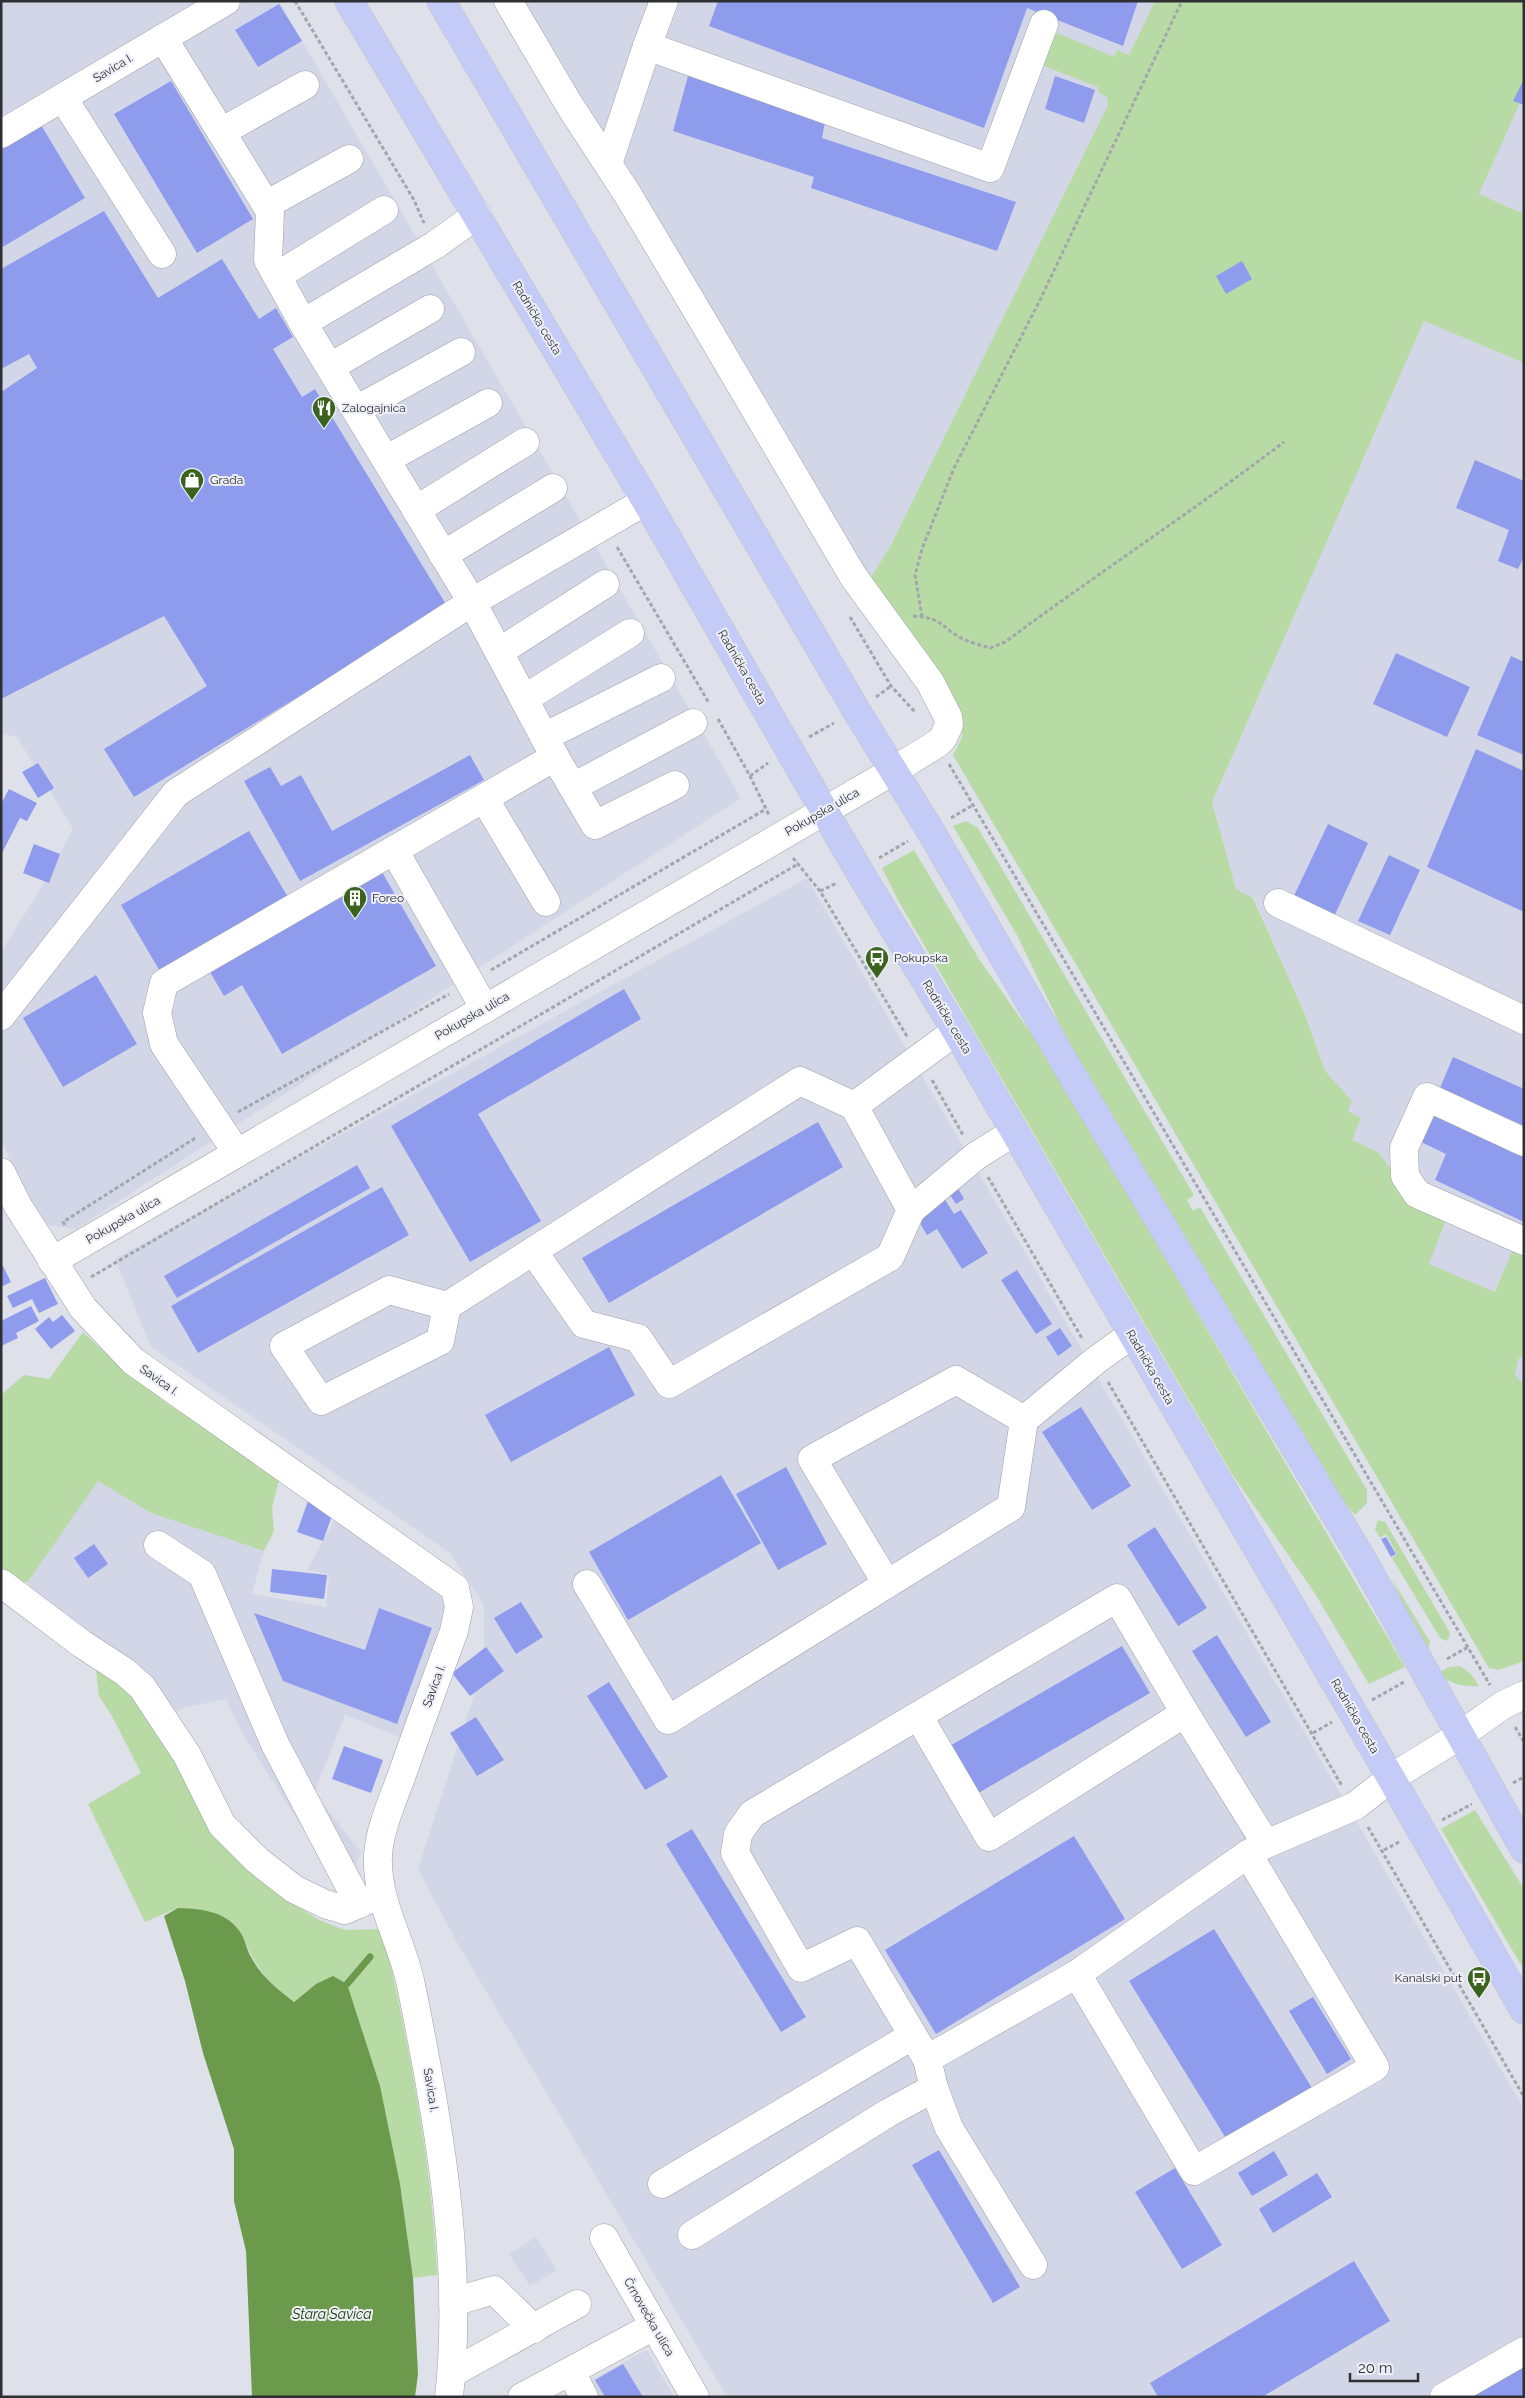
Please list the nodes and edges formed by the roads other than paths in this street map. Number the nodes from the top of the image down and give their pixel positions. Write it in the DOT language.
graph roads {
  1 [pos="226,1"];
  2 [pos="349,1"];
  3 [pos="441,1"];
  4 [pos="508,1"];
  5 [pos="664,1"];
  6 [pos="1044,24"];
  7 [pos="163,38"];
  8 [pos="648,46"];
  9 [pos="305,85"];
  10 [pos="63,98"];
  11 [pos="221,132"];
  12 [pos="1,134"];
  13 [pos="349,159"];
  14 [pos="608,164"];
  15 [pos="266,205"];
  16 [pos="384,210"];
  17 [pos="477,215"];
  18 [pos="162,254"];
  19 [pos="277,276"];
  20 [pos="430,309"];
  21 [pos="303,324"];
  22 [pos="461,352"];
  23 [pos="330,367"];
  24 [pos="488,403"];
  25 [pos="356,410"];
  26 [pos="524,442"];
  27 [pos="386,460"];
  28 [pos="553,488"];
  29 [pos="646,501"];
  30 [pos="416,510"];
  31 [pos="443,555"];
  32 [pos="605,584"];
  33 [pos="472,602"];
  34 [pos="630,633"];
  35 [pos="499,652"];
  36 [pos="661,678"];
  37 [pos="524,699"];
  38 [pos="706,715"];
  39 [pos="550,747"];
  40 [pos="893,771"];
  41 [pos="675,785"];
  42 [pos="573,787"];
  43 [pos="484,798"];
  44 [pos="825,810"];
  45 [pos="394,850"];
  46 [pos="546,902"];
  47 [pos="1278,903"];
  48 [pos="485,1009"];
  49 [pos="1,1016"];
  50 [pos="1524,1020"];
  51 [pos="956,1031"];
  52 [pos="854,1106"];
  53 [pos="1014,1132"];
  54 [pos="1524,1142"];
  55 [pos="238,1153"];
  56 [pos="1,1172"];
  57 [pos="911,1210"];
  58 [pos="1524,1241"];
  59 [pos="534,1251"];
  60 [pos="63,1255"];
  61 [pos="447,1306"];
  62 [pos="1131,1335"];
  63 [pos="1024,1420"];
  64 [pos="158,1545"];
  65 [pos="1,1583"];
  66 [pos="587,1584"];
  67 [pos="887,1584"];
  68 [pos="1524,1695"];
  69 [pos="1184,1713"];
  70 [pos="919,1716"];
  71 [pos="1459,1736"];
  72 [pos="1391,1778"];
  73 [pos="1257,1849"];
  74 [pos="1524,1849"];
  75 [pos="370,1899"];
  76 [pos="1077,1974"];
  77 [pos="1524,2010"];
  78 [pos="912,2036"];
  79 [pos="927,2059"];
  80 [pos="934,2088"];
  81 [pos="662,2184"];
  82 [pos="692,2235"];
  83 [pos="604,2238"];
  84 [pos="1033,2265"];
  85 [pos="453,2302"];
  86 [pos="577,2304"];
  87 [pos="654,2326"];
  88 [pos="534,2329"];
  89 [pos="1524,2351"];
  90 [pos="570,2372"];
  91 [pos="451,2385"];
  92 [pos="522,2397"];
  93 [pos="584,2397"];
  94 [pos="695,2397"];
  95 [pos="1444,2397"];
  1 -- 7 [label="street, Savica I."];
  2 -- 17 [label="main road, Radnička cesta"];
  3 -- 40 [label="main road"];
  4 -- 14 [label="street, Pokupska ulica"];
  5 -- 8 [label="street"];
  6 -- 8 [label="street"];
  7 -- 10 [label="street, Savica I."];
  7 -- 11 [label="street"];
  8 -- 14 [label="street"];
  9 -- 11 [label="street"];
  10 -- 12 [label="street, Savica I."];
  10 -- 18 [label="street"];
  11 -- 15 [label="street"];
  13 -- 15 [label="street"];
  14 -- 40 [label="street, Pokupska ulica"];
  15 -- 19 [label="street"];
  16 -- 19 [label="street"];
  17 -- 21 [label="street"];
  17 -- 29 [label="main road, Radnička cesta"];
  19 -- 21 [label="street"];
  20 -- 23 [label="street"];
  21 -- 23 [label="street"];
  22 -- 25 [label="street"];
  23 -- 25 [label="street"];
  24 -- 27 [label="street"];
  25 -- 27 [label="street"];
  26 -- 30 [label="street"];
  27 -- 30 [label="street"];
  28 -- 31 [label="street"];
  29 -- 33 [label="street"];
  29 -- 44 [label="main road, Radnička cesta"];
  30 -- 31 [label="street"];
  31 -- 33 [label="street"];
  32 -- 35 [label="street"];
  33 -- 35 [label="street"];
  33 -- 49 [label="street"];
  34 -- 37 [label="street"];
  35 -- 37 [label="street"];
  36 -- 39 [label="street"];
  37 -- 39 [label="street"];
  38 -- 42 [label="street"];
  39 -- 42 [label="street"];
  39 -- 43 [label="street"];
  40 -- 44 [label="street, Pokupska ulica"];
  40 -- 71 [label="main road"];
  41 -- 42 [label="street"];
  43 -- 45 [label="street"];
  43 -- 46 [label="street"];
  44 -- 48 [label="street, Pokupska ulica"];
  44 -- 51 [label="main road, Radnička cesta"];
  45 -- 48 [label="street"];
  45 -- 55 [label="street"];
  47 -- 50 [label="street"];
  48 -- 55 [label="street, Pokupska ulica"];
  51 -- 52 [label="street"];
  51 -- 53 [label="main road, Radnička cesta"];
  52 -- 57 [label="street"];
  52 -- 59 [label="street"];
  53 -- 57 [label="street"];
  53 -- 62 [label="main road, Radnička cesta"];
  54 -- 58 [label="street"];
  55 -- 60 [label="street, Pokupska ulica"];
  56 -- 60 [label="street, Savica I."];
  57 -- 59 [label="street"];
  59 -- 61 [label="street"];
  60 -- 75 [label="street, Savica I."];
  61 -- 61 [label="street"];
  62 -- 63 [label="street"];
  62 -- 72 [label="main road, Radnička cesta"];
  63 -- 67 [label="street"];
  63 -- 67 [label="street"];
  64 -- 75 [label="street"];
  65 -- 75 [label="street"];
  66 -- 67 [label="street"];
  68 -- 71 [label="street"];
  69 -- 70 [label="street"];
  69 -- 70 [label="street"];
  69 -- 73 [label="street"];
  70 -- 78 [label="street"];
  71 -- 72 [label="street"];
  71 -- 74 [label="main road"];
  72 -- 73 [label="street"];
  72 -- 77 [label="main road, Radnička cesta"];
  73 -- 76 [label="street"];
  73 -- 76 [label="street"];
  75 -- 85 [label="street, Savica I."];
  76 -- 79 [label="street"];
  78 -- 79 [label="street"];
  78 -- 81 [label="street"];
  79 -- 80 [label="street"];
  80 -- 82 [label="street"];
  80 -- 84 [label="street"];
  83 -- 87 [label="street, Črnovečka ulica"];
  85 -- 88 [label="street"];
  85 -- 91 [label="street, Savica I."];
  86 -- 88 [label="street"];
  87 -- 90 [label="street"];
  87 -- 94 [label="street, Črnovečka ulica"];
  88 -- 91 [label="street"];
  89 -- 95 [label="street"];
  90 -- 92 [label="street"];
  90 -- 93 [label="street"];
}
